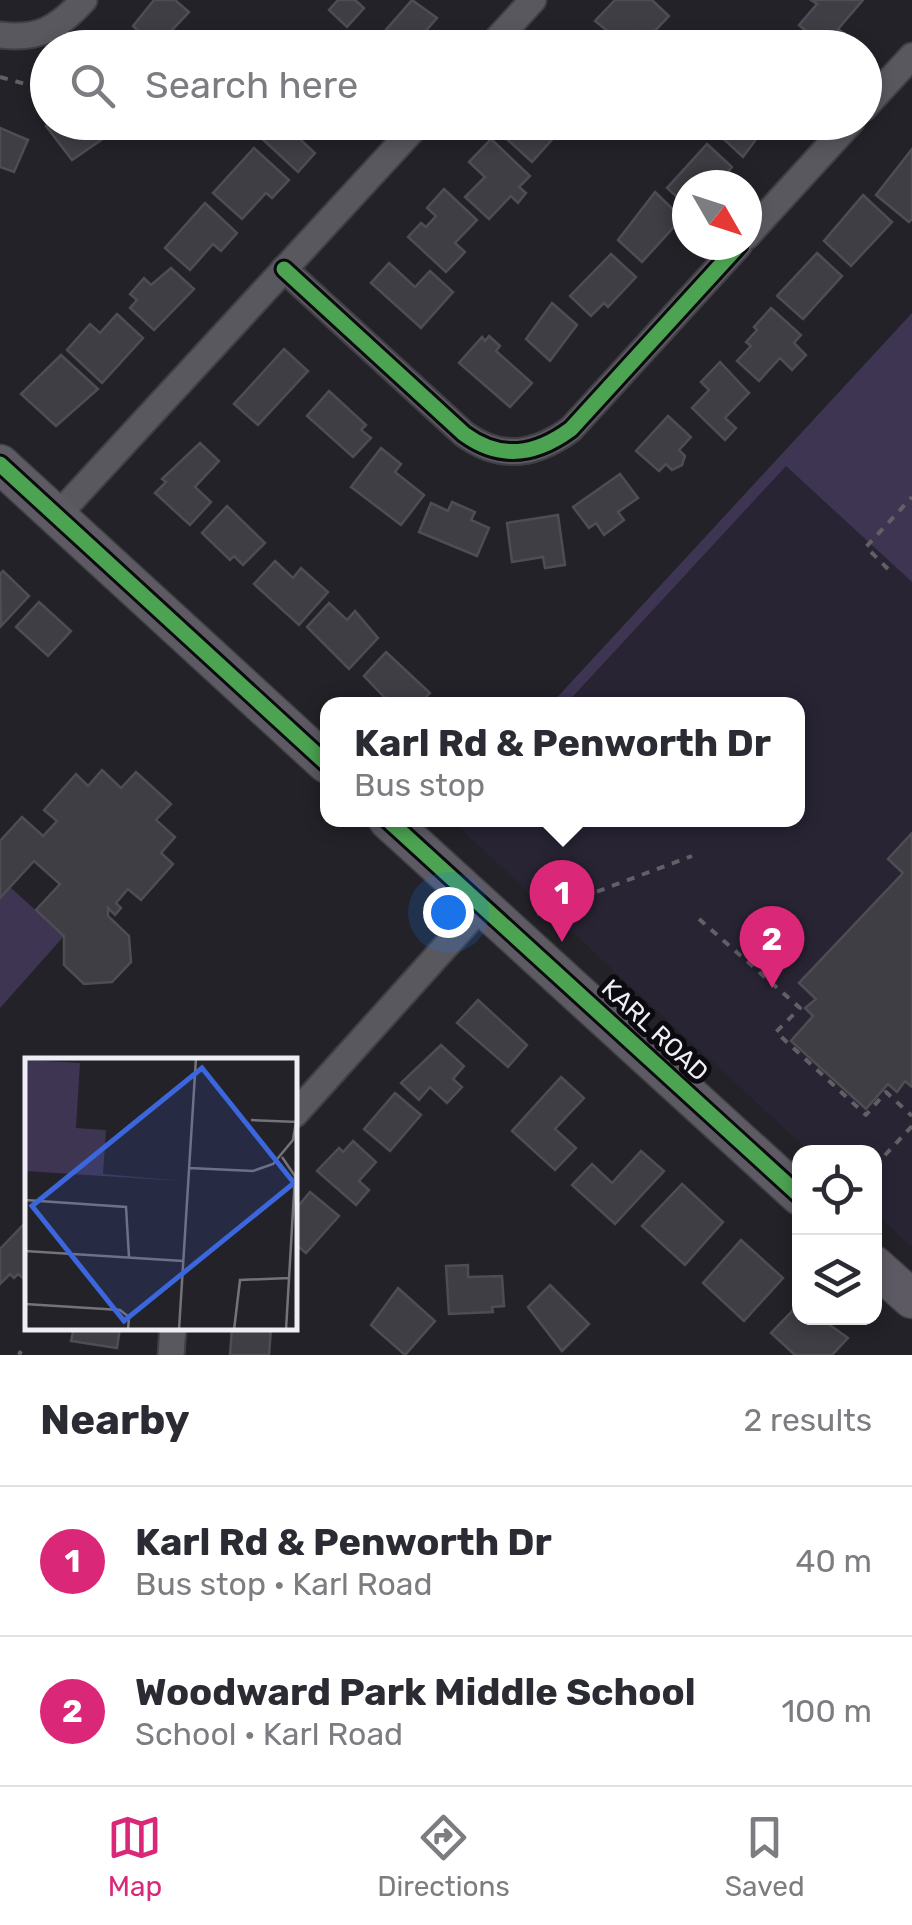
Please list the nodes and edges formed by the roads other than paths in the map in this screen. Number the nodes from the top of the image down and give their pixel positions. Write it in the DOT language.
graph roads {
  1 [pos="84,0"];
  2 [pos="532,0"];
  3 [pos="42,30"];
  4 [pos="505,30"];
  5 [pos="912,56"];
  6 [pos="882,88"];
  7 [pos="403,140"];
  8 [pos="835,140"];
  9 [pos="762,220"];
  10 [pos="725,260"];
  11 [pos="284,269"];
  12 [pos="0,464"];
  13 [pos="57,516"];
  14 [pos="320,758"];
  15 [pos="396,827"];
  16 [pos="482,906"];
  17 [pos="298,1111"];
  18 [pos="792,1189"];
  19 [pos="882,1272"];
  20 [pos="912,1299"];
  21 [pos="173,1330"];
  22 [pos="171,1355"];
  1 -- 3 [label="street"];
  2 -- 4 [label="street"];
  5 -- 6 [label="street"];
  7 -- 11 [label="street"];
  8 -- 9 [label="street"];
  10 -- 11 [label="street"];
  11 -- 13 [label="street"];
  12 -- 13 [label="main road"];
  13 -- 14 [label="main road"];
  15 -- 16 [label="main road, KARL ROAD"];
  16 -- 17 [label="street"];
  16 -- 18 [label="main road, KARL ROAD"];
  19 -- 20 [label="main road"];
  21 -- 22 [label="street"];
}
